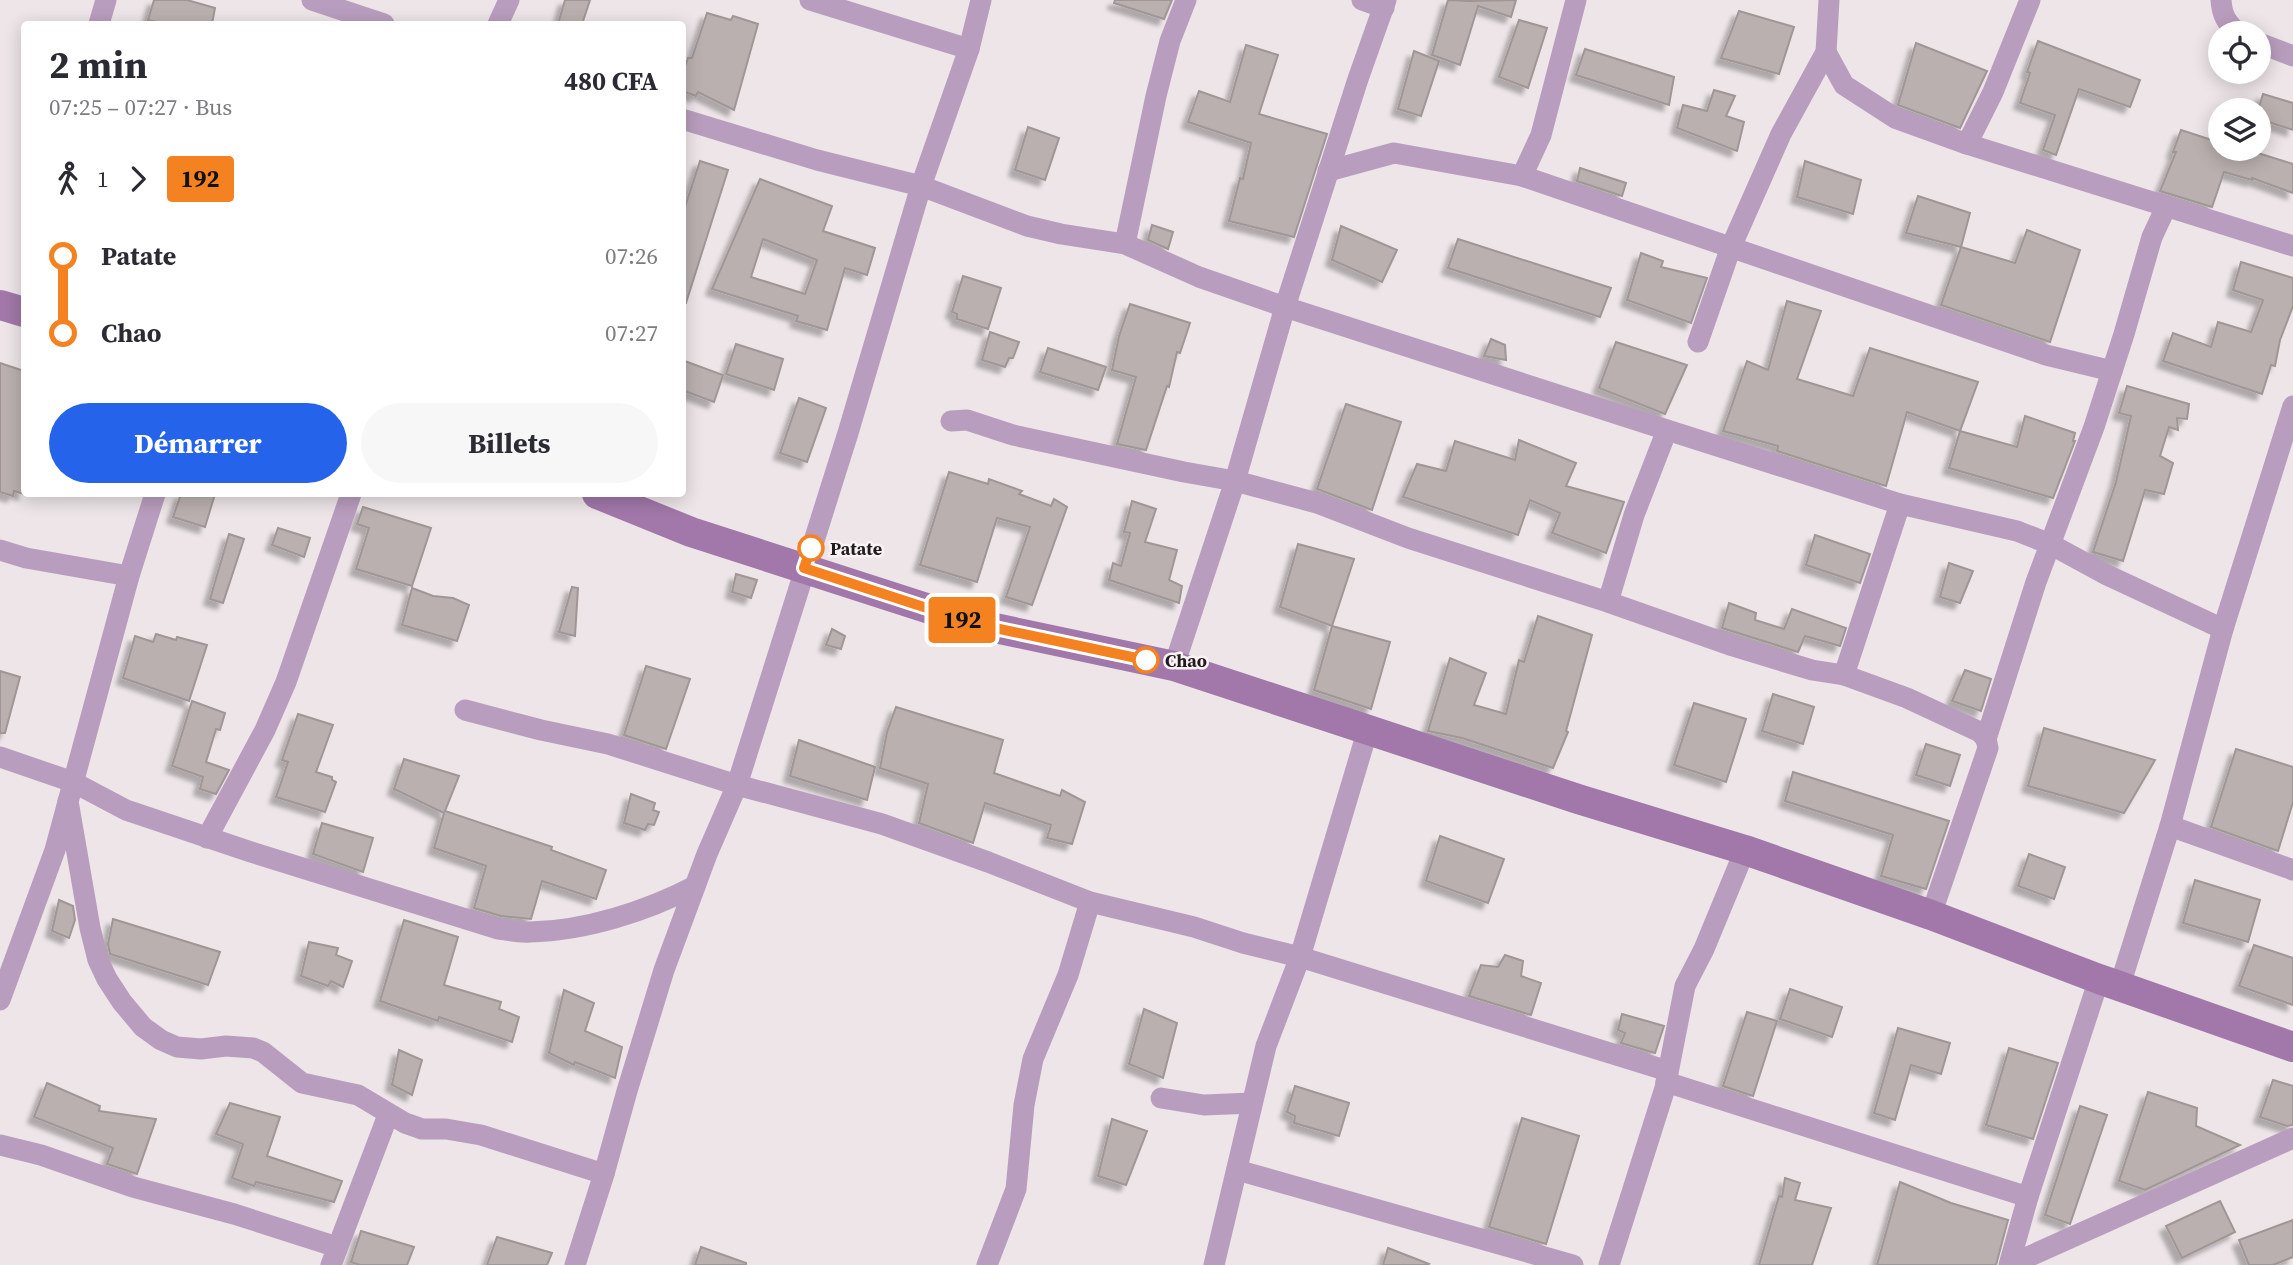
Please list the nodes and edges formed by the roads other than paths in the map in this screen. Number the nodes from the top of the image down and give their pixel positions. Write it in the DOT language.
graph roads {
  1 [pos="106,0"];
  2 [pos="312,0"];
  3 [pos="509,0"];
  4 [pos="810,0"];
  5 [pos="981,0"];
  6 [pos="1186,0"];
  7 [pos="1362,0"];
  8 [pos="1576,0"];
  9 [pos="1829,0"];
  10 [pos="2030,0"];
  11 [pos="2221,0"];
  12 [pos="1385,4"];
  13 [pos="100,21"];
  14 [pos="375,21"];
  15 [pos="499,21"];
  16 [pos="2226,21"];
  17 [pos="2271,48"];
  18 [pos="969,49"];
  19 [pos="1826,52"];
  20 [pos="2293,56"];
  21 [pos="686,120"];
  22 [pos="1966,144"];
  23 [pos="1328,171"];
  24 [pos="1522,176"];
  25 [pos="921,186"];
  26 [pos="2166,207"];
  27 [pos="1125,244"];
  28 [pos="2293,246"];
  29 [pos="1731,247"];
  30 [pos="1285,307"];
  31 [pos="1698,342"];
  32 [pos="2112,371"];
  33 [pos="2293,406"];
  34 [pos="951,421"];
  35 [pos="1667,430"];
  36 [pos="1235,481"];
  37 [pos="154,497"];
  38 [pos="350,497"];
  39 [pos="604,497"];
  40 [pos="1900,504"];
  41 [pos="2050,544"];
  42 [pos="0,551"];
  43 [pos="804,568"];
  44 [pos="129,576"];
  45 [pos="1608,602"];
  46 [pos="2223,629"];
  47 [pos="1174,666"];
  48 [pos="1844,675"];
  49 [pos="465,710"];
  50 [pos="1368,729"];
  51 [pos="1986,739"];
  52 [pos="0,757"];
  53 [pos="737,785"];
  54 [pos="71,792"];
  55 [pos="2170,826"];
  56 [pos="207,838"];
  57 [pos="1745,850"];
  58 [pos="2293,870"];
  59 [pos="695,886"];
  60 [pos="1090,902"];
  61 [pos="1931,915"];
  62 [pos="1300,957"];
  63 [pos="2109,982"];
  64 [pos="2,987"];
  65 [pos="2293,1046"];
  66 [pos="1667,1077"];
  67 [pos="1161,1098"];
  68 [pos="1252,1103"];
  69 [pos="388,1115"];
  70 [pos="2293,1138"];
  71 [pos="0,1145"];
  72 [pos="1237,1170"];
  73 [pos="604,1174"];
  74 [pos="2028,1197"];
  75 [pos="334,1256"];
  76 [pos="2018,1263"];
  77 [pos="575,1265"];
  78 [pos="987,1265"];
  79 [pos="1214,1265"];
  80 [pos="1573,1265"];
  81 [pos="1609,1265"];
  1 -- 13 [label="street"];
  2 -- 14 [label="street"];
  3 -- 15 [label="street"];
  4 -- 18 [label="street"];
  5 -- 18 [label="street"];
  6 -- 27 [label="street"];
  7 -- 12 [label="street"];
  8 -- 24 [label="street"];
  9 -- 19 [label="street"];
  10 -- 22 [label="street"];
  11 -- 16 [label="street"];
  12 -- 23 [label="street"];
  17 -- 20 [label="street"];
  18 -- 25 [label="street"];
  19 -- 22 [label="street"];
  19 -- 29 [label="street"];
  21 -- 25 [label="street"];
  22 -- 26 [label="street"];
  23 -- 24 [label="street"];
  23 -- 30 [label="street"];
  24 -- 29 [label="street"];
  25 -- 27 [label="street"];
  25 -- 43 [label="street"];
  26 -- 28 [label="street"];
  26 -- 32 [label="street"];
  27 -- 30 [label="street"];
  29 -- 31 [label="street"];
  29 -- 32 [label="street"];
  30 -- 35 [label="street"];
  30 -- 36 [label="street"];
  32 -- 41 [label="street"];
  33 -- 46 [label="street"];
  34 -- 36 [label="street"];
  35 -- 40 [label="street"];
  35 -- 45 [label="street"];
  36 -- 45 [label="street"];
  36 -- 47 [label="street"];
  37 -- 44 [label="street"];
  38 -- 56 [label="street"];
  39 -- 43 [label="street"];
  40 -- 41 [label="street"];
  40 -- 48 [label="street"];
  41 -- 46 [label="street"];
  41 -- 51 [label="street"];
  42 -- 44 [label="street"];
  43 -- 47 [label="street"];
  43 -- 53 [label="street"];
  44 -- 54 [label="street"];
  45 -- 48 [label="street"];
  46 -- 55 [label="street"];
  47 -- 50 [label="street"];
  48 -- 51 [label="street"];
  49 -- 53 [label="street"];
  50 -- 57 [label="street"];
  50 -- 62 [label="street"];
  51 -- 61 [label="street"];
  52 -- 54 [label="street"];
  53 -- 59 [label="street"];
  53 -- 60 [label="street"];
  54 -- 56 [label="street"];
  54 -- 64 [label="street"];
  54 -- 69 [label="street"];
  55 -- 58 [label="street"];
  55 -- 63 [label="street"];
  56 -- 59 [label="street"];
  57 -- 61 [label="street"];
  57 -- 66 [label="street"];
  59 -- 73 [label="street"];
  60 -- 62 [label="street"];
  60 -- 78 [label="street"];
  61 -- 63 [label="street"];
  62 -- 66 [label="street"];
  62 -- 68 [label="street"];
  63 -- 65 [label="street"];
  63 -- 74 [label="street"];
  66 -- 74 [label="street"];
  66 -- 81 [label="street"];
  67 -- 68 [label="street"];
  68 -- 72 [label="street"];
  69 -- 73 [label="street"];
  69 -- 75 [label="street"];
  70 -- 76 [label="street"];
  71 -- 75 [label="street"];
  72 -- 79 [label="street"];
  72 -- 80 [label="street"];
  73 -- 77 [label="street"];
  74 -- 76 [label="street"];
}
